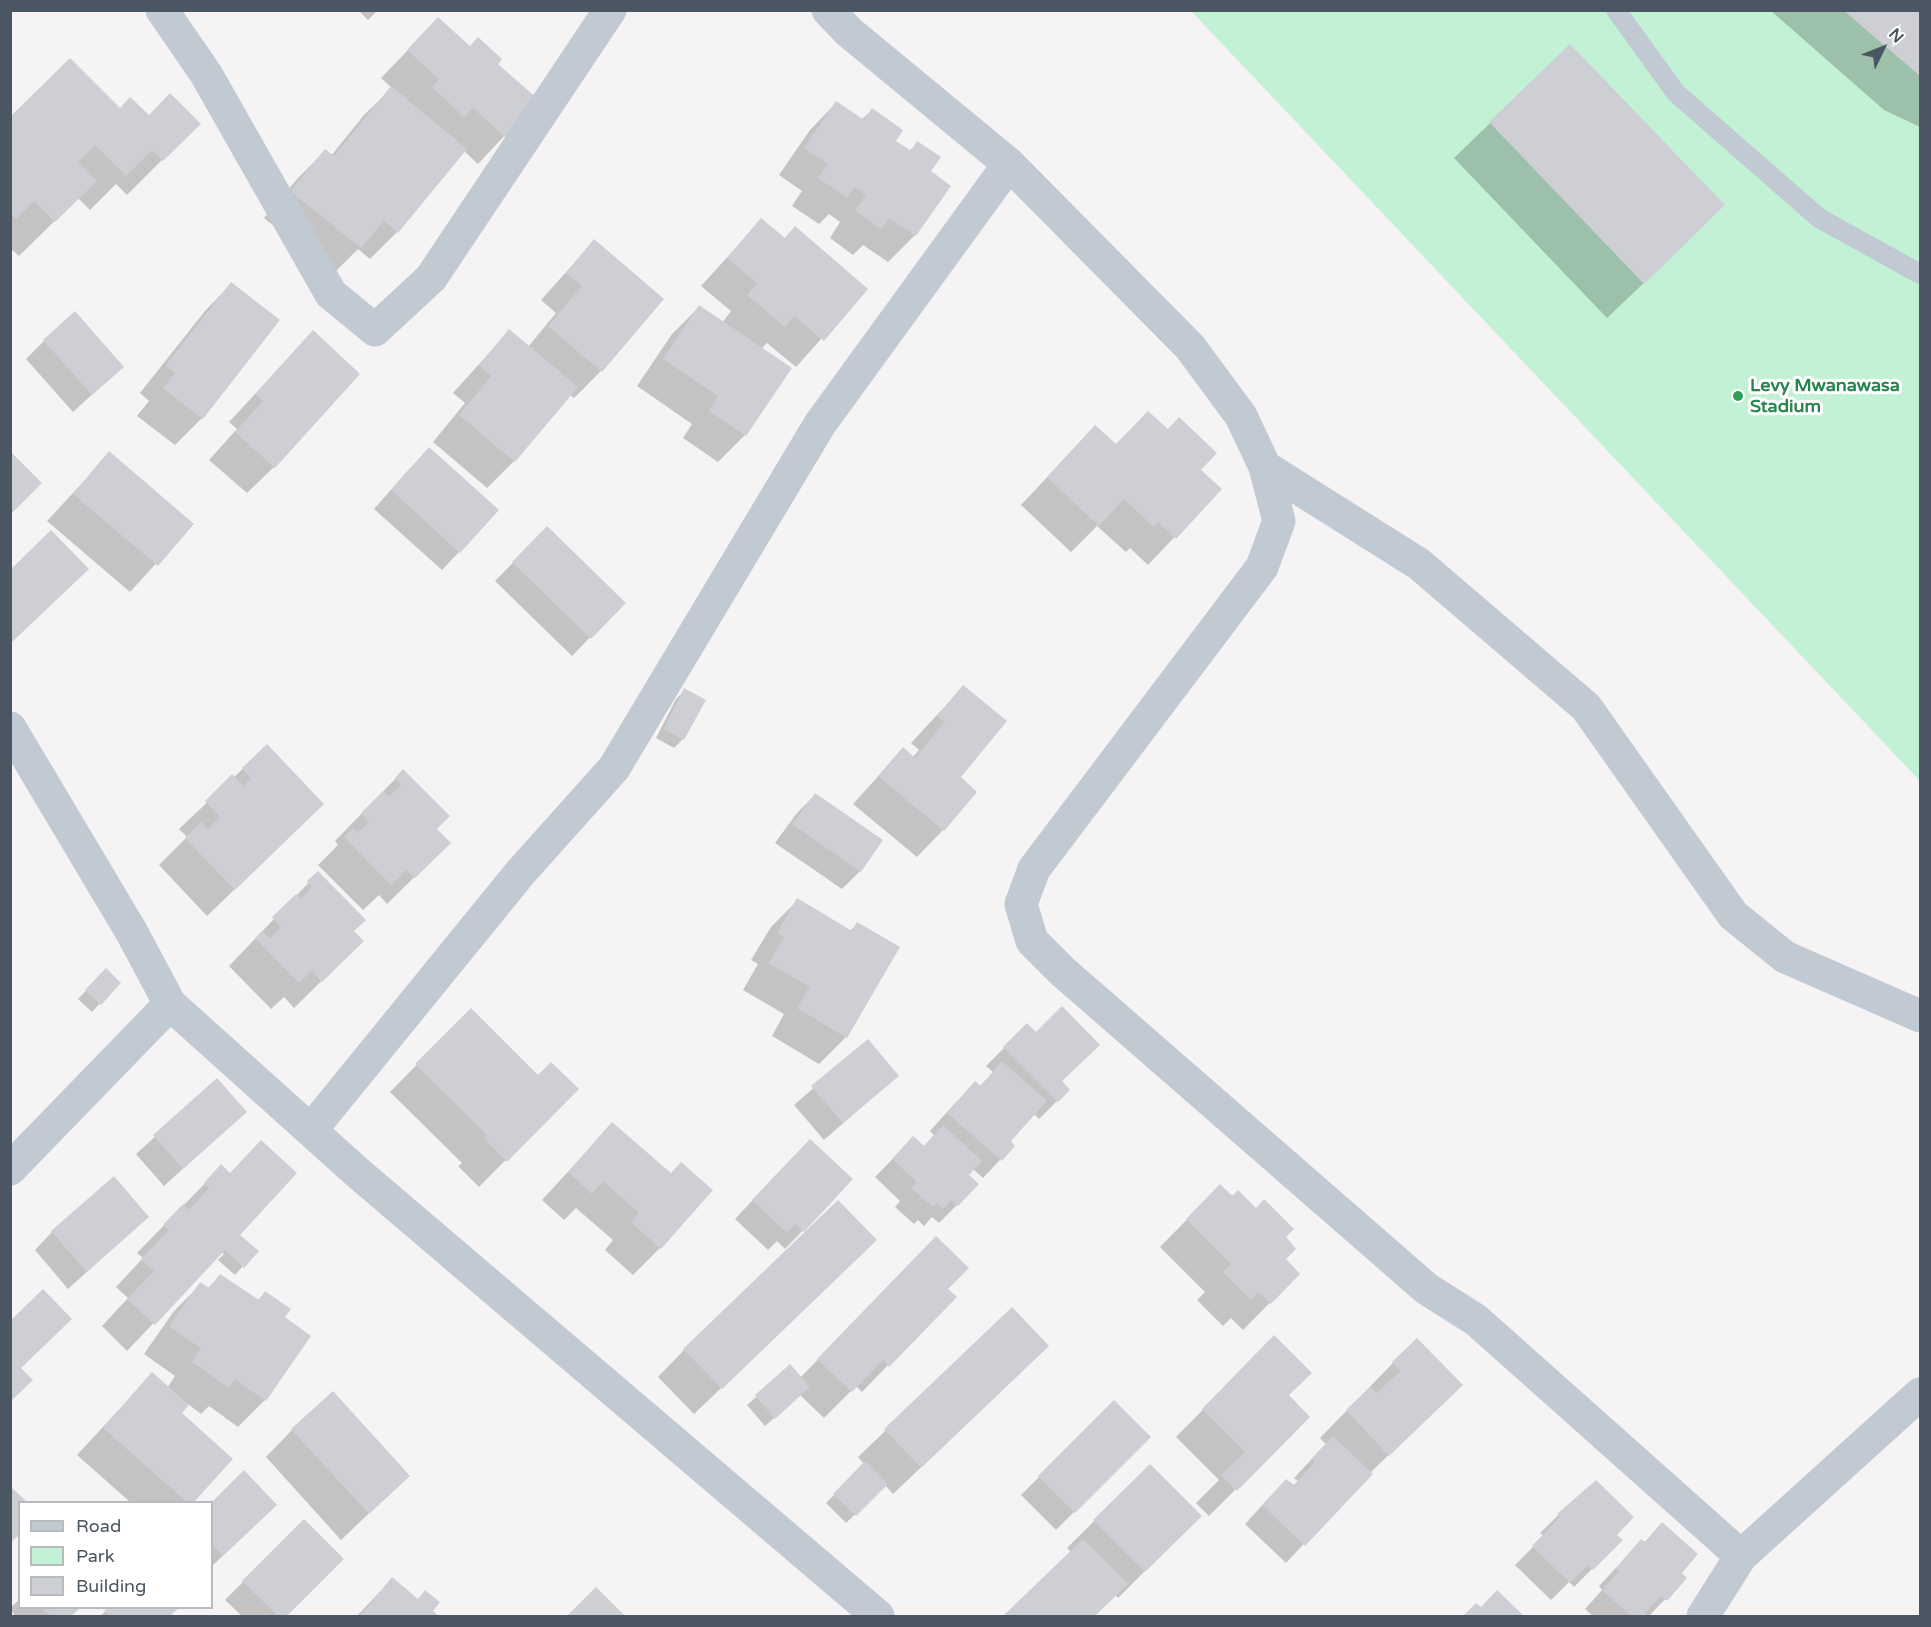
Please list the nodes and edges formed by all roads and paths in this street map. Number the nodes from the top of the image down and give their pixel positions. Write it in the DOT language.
graph roads {
  1 [pos="162,10"];
  2 [pos="610,10"];
  3 [pos="828,10"];
  4 [pos="1616,10"];
  5 [pos="1009,164"];
  6 [pos="1920,274"];
  7 [pos="1265,467"];
  8 [pos="10,728"];
  9 [pos="170,1004"];
  10 [pos="1920,1016"];
  11 [pos="311,1130"];
  12 [pos="10,1169"];
  13 [pos="1920,1394"];
  14 [pos="1741,1556"];
  15 [pos="878,1617"];
  16 [pos="1703,1617"];
  1 -- 2 [label="street"];
  3 -- 5 [label="street"];
  4 -- 6 [label="lane"];
  5 -- 7 [label="street"];
  5 -- 11 [label="street"];
  7 -- 10 [label="street"];
  7 -- 14 [label="street"];
  8 -- 9 [label="street"];
  9 -- 11 [label="street"];
  9 -- 12 [label="street"];
  11 -- 15 [label="street"];
  13 -- 14 [label="street"];
  14 -- 16 [label="street"];
}
